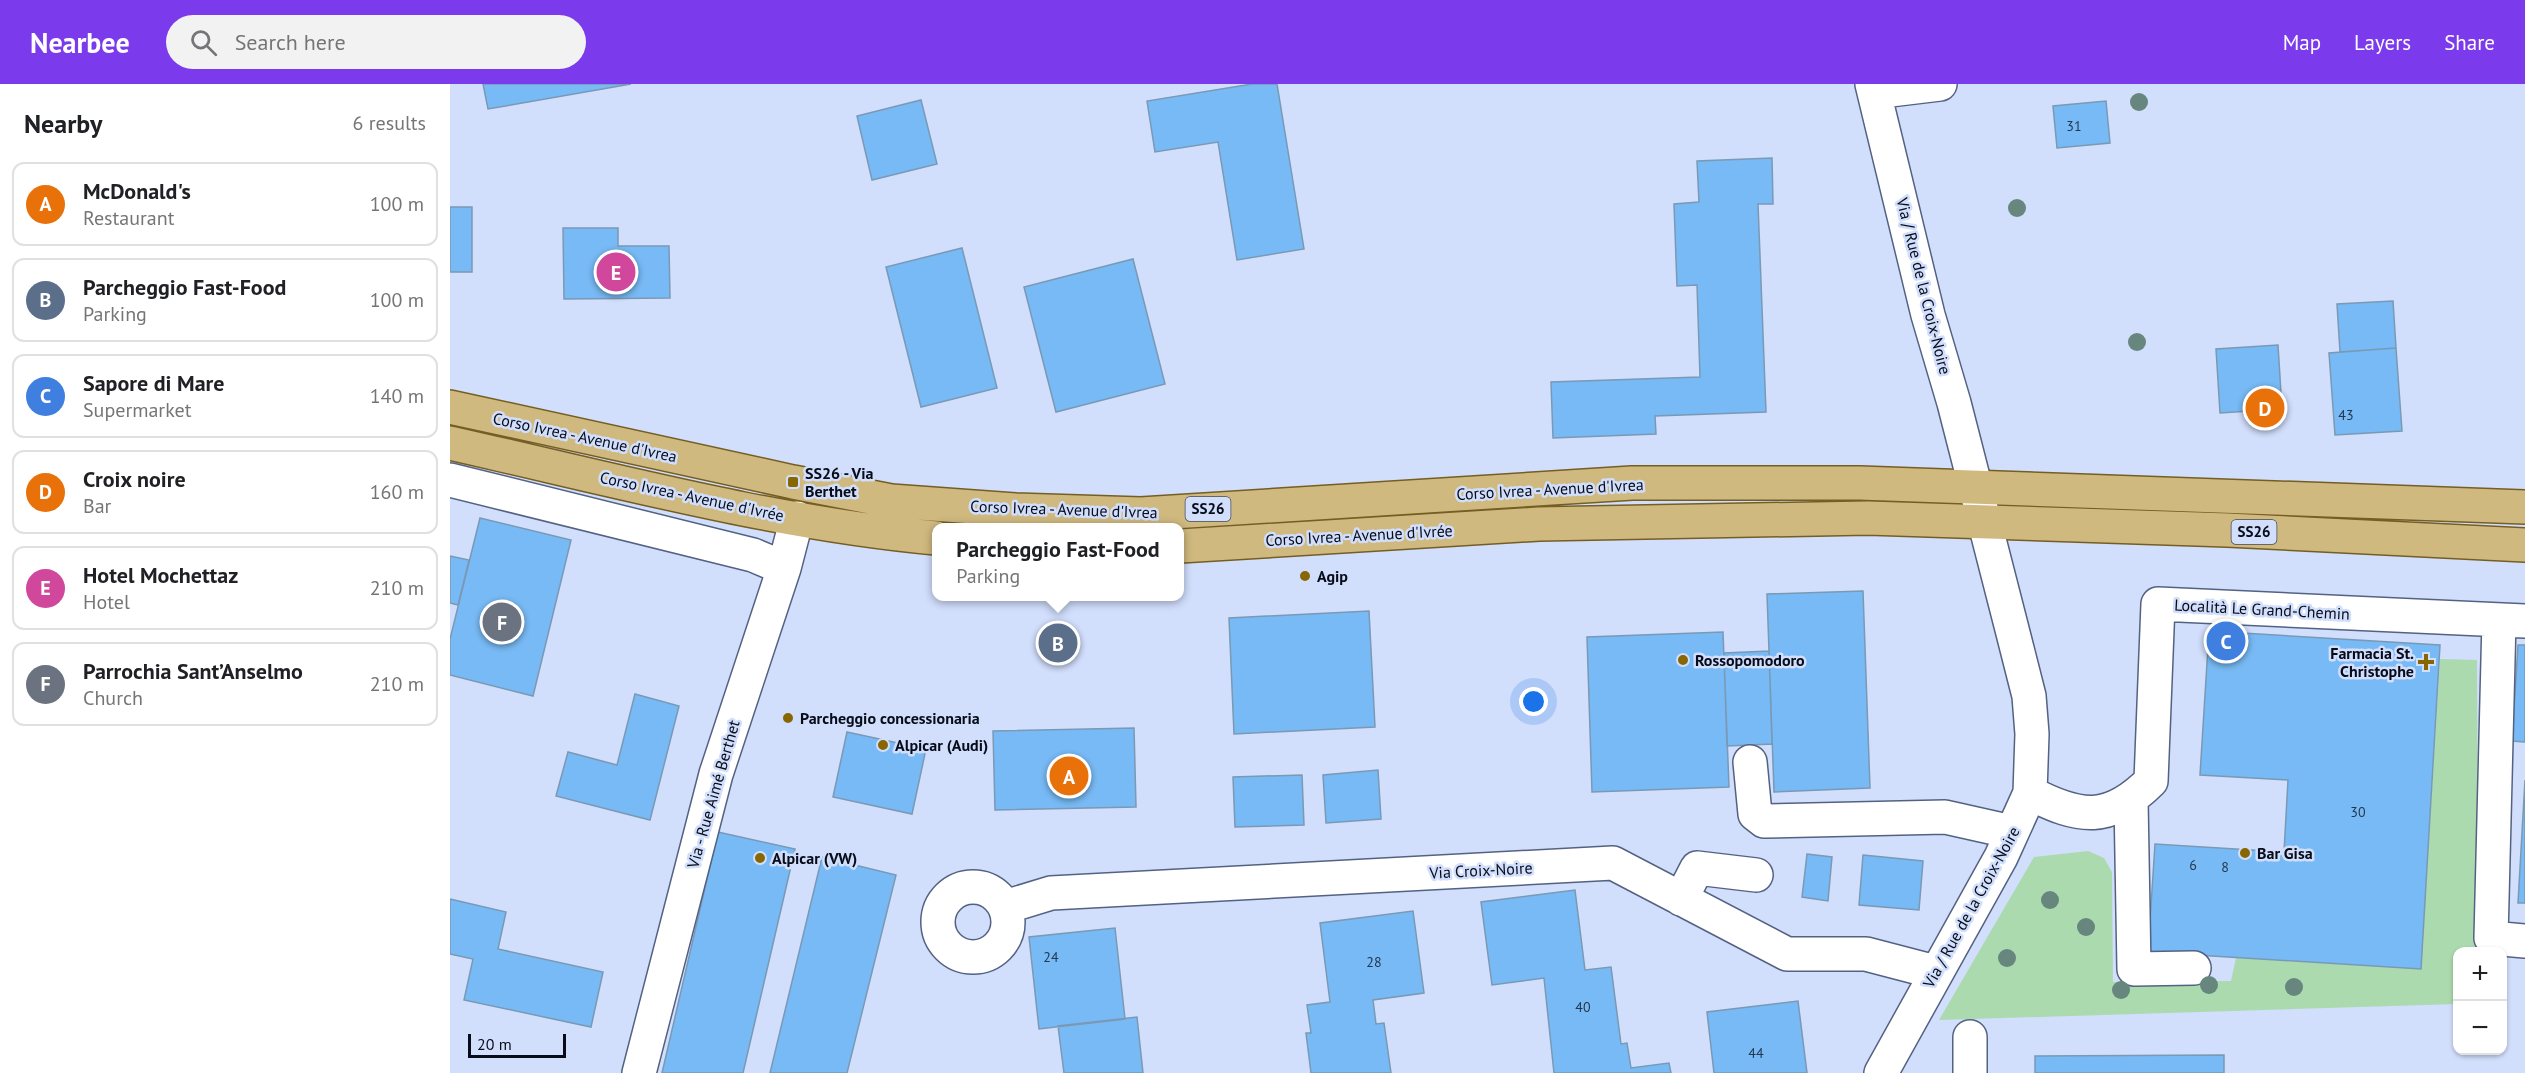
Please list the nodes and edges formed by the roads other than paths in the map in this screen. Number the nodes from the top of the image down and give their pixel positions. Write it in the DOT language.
graph roads {
  1 [pos="1940,84"];
  2 [pos="1873,88"];
  3 [pos="450,407"];
  4 [pos="450,443"];
  5 [pos="450,480"];
  6 [pos="1976,488"];
  7 [pos="2525,507"];
  8 [pos="797,518"];
  9 [pos="1983,522"];
  10 [pos="932,538"];
  11 [pos="2525,545"];
  12 [pos="1184,546"];
  13 [pos="784,567"];
  14 [pos="2512,621"];
  15 [pos="1750,762"];
  16 [pos="2030,793"];
  17 [pos="2132,800"];
  18 [pos="2012,832"];
  19 [pos="1756,875"];
  20 [pos="1682,898"];
  21 [pos="1005,907"];
  22 [pos="2525,941"];
  23 [pos="2194,968"];
  24 [pos="1935,972"];
  25 [pos="1970,1037"];
  26 [pos="639,1073"];
  27 [pos="1881,1073"];
  28 [pos="1970,1073"];
  1 -- 2 [label="street"];
  2 -- 6 [label="street, Via / Rue de la Croix-Noire"];
  3 -- 6 [label="main road, Corso Ivrea - Avenue d'Ivrea / SS26"];
  4 -- 8 [label="main road, Corso Ivrea - Avenue d'Ivrée"];
  5 -- 13 [label="street"];
  6 -- 7 [label="main road, SS26"];
  6 -- 9 [label="street, Via / Rue de la Croix-Noire"];
  8 -- 10 [label="main road, Corso Ivrea - Avenue d'Ivrée"];
  8 -- 13 [label="street, Via - Rue Aimé Berthet"];
  9 -- 11 [label="main road, SS26"];
  9 -- 12 [label="main road, Corso Ivrea - Avenue d'Ivrée"];
  9 -- 16 [label="street, Via / Rue de la Croix-Noire"];
  13 -- 26 [label="street, Via - Rue Aimé Berthet"];
  14 -- 17 [label="street, Località Le Grand-Chemin"];
  14 -- 22 [label="street, Località Le Grand-Chemin"];
  15 -- 18 [label="street"];
  16 -- 17 [label="street, Località Le Grand-Chemin"];
  16 -- 18 [label="street, Via / Rue de la Croix-Noire"];
  17 -- 23 [label="street"];
  18 -- 24 [label="street, Via / Rue de la Croix-Noire"];
  19 -- 20 [label="street"];
  20 -- 21 [label="street, Via Croix-Noire"];
  20 -- 24 [label="street, Via Croix-Noire"];
  24 -- 27 [label="street, Via / Rue de la Croix-Noire"];
  25 -- 28 [label="street"];
}
